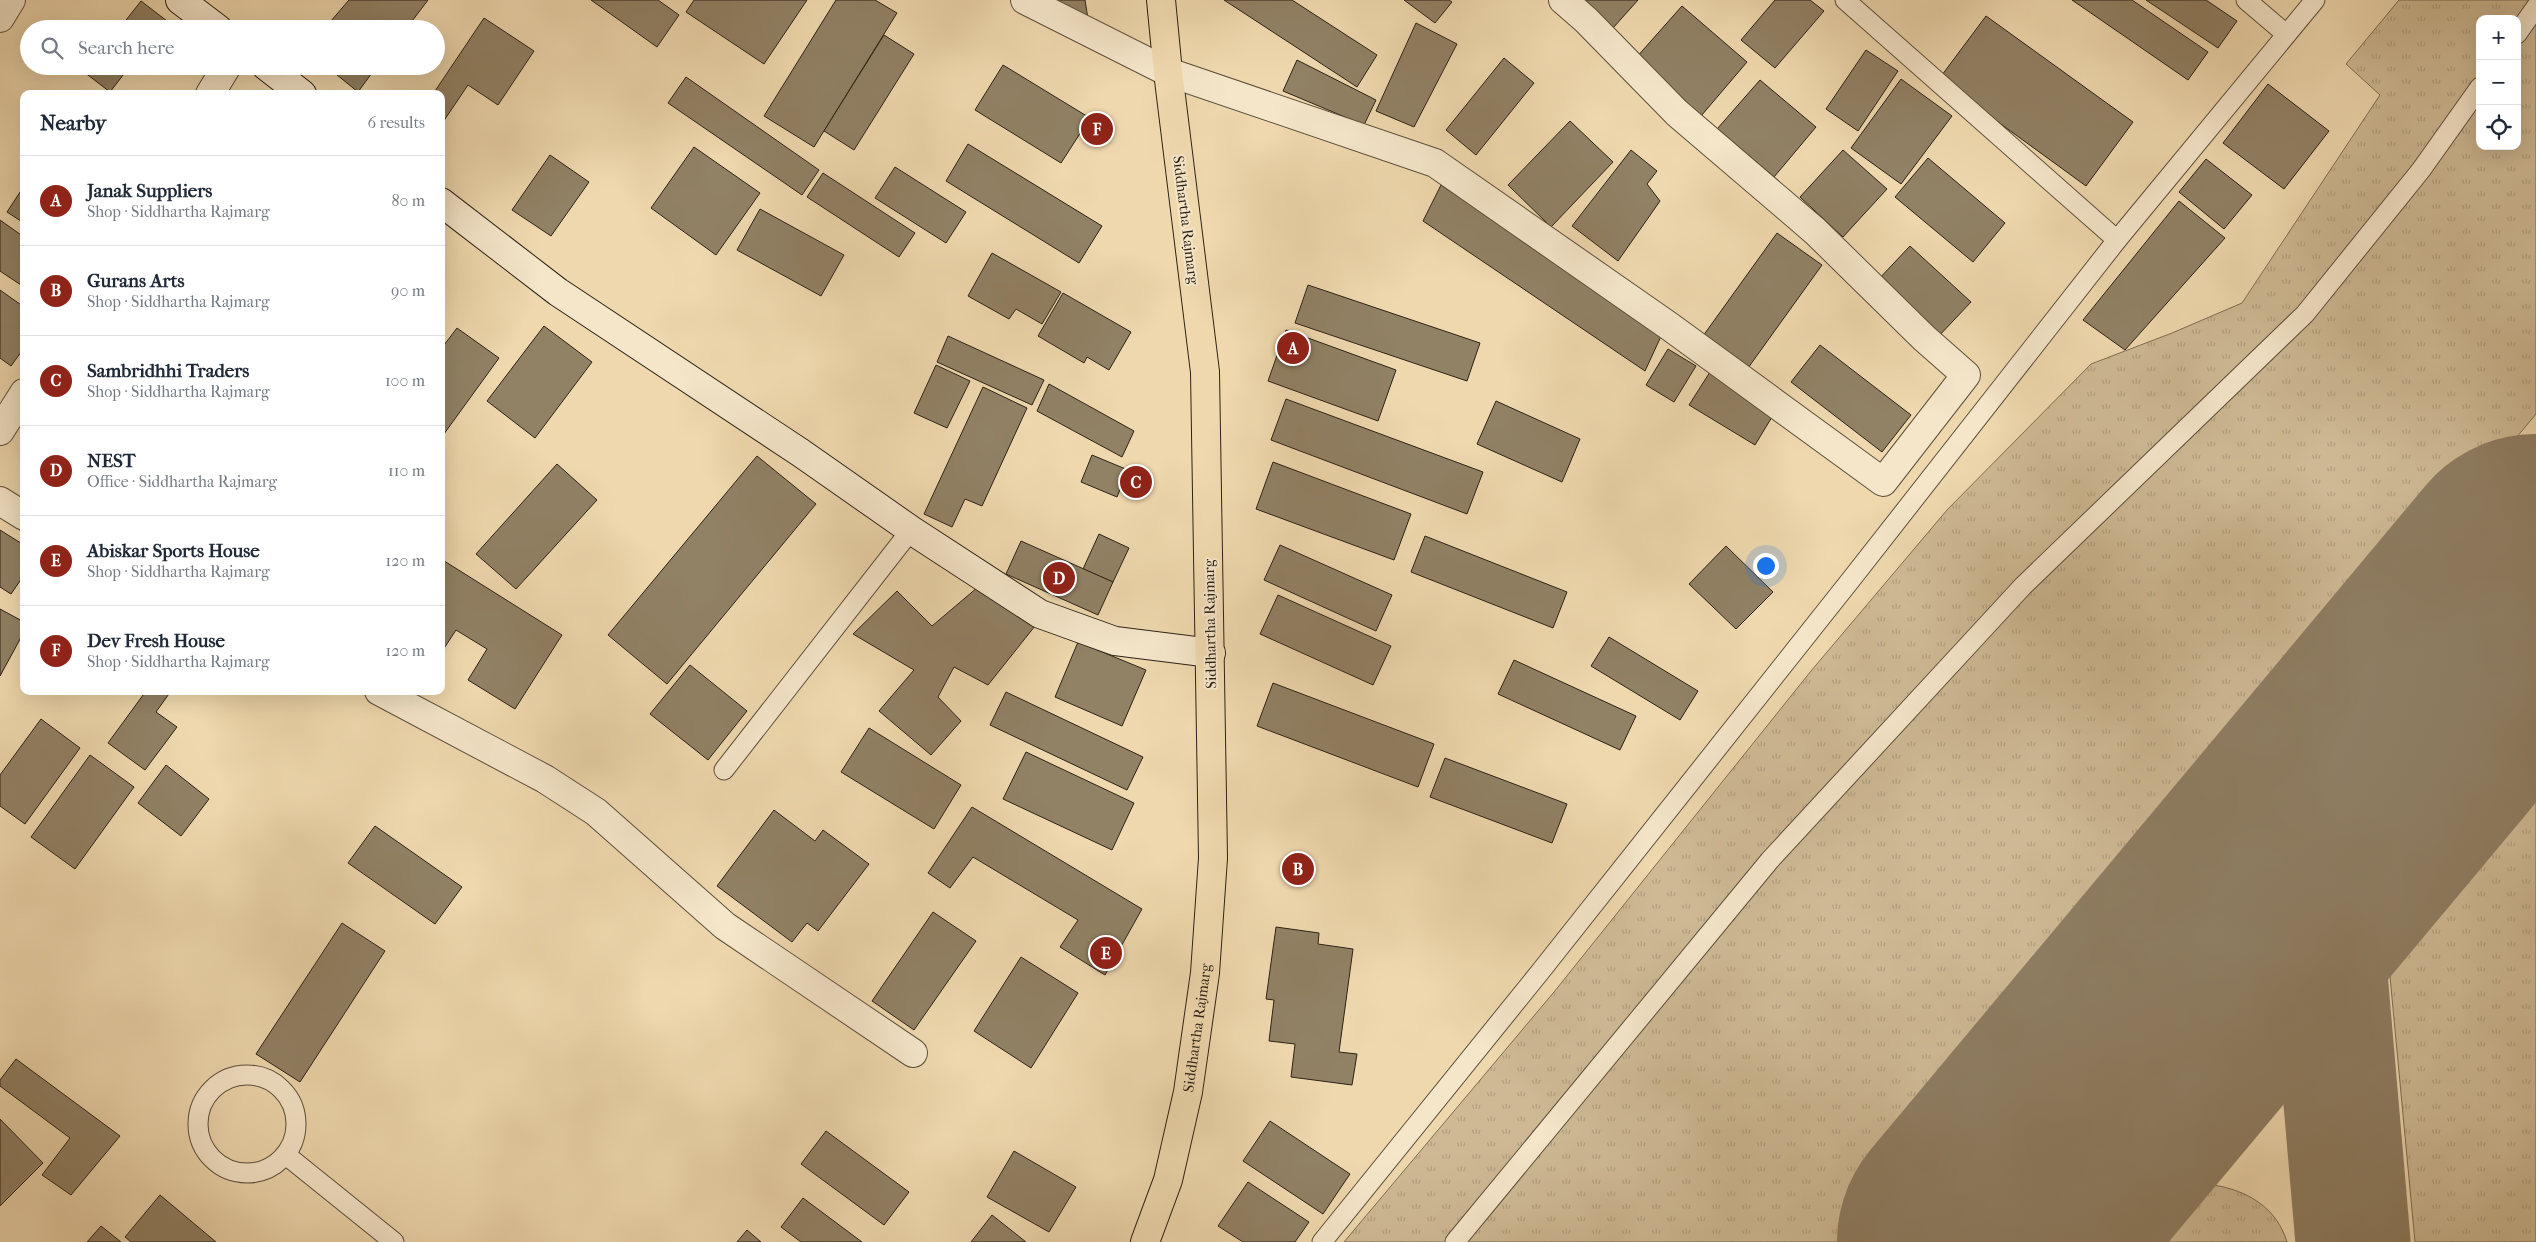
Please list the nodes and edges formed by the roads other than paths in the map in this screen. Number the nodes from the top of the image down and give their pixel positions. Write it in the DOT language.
graph roads {
  1 [pos="11,0"];
  2 [pos="180,0"];
  3 [pos="1024,0"];
  4 [pos="1162,0"];
  5 [pos="1563,0"];
  6 [pos="1845,0"];
  7 [pos="2246,0"];
  8 [pos="2314,0"];
  9 [pos="2536,7"];
  10 [pos="0,18"];
  11 [pos="206,20"];
  12 [pos="2521,28"];
  13 [pos="2286,34"];
  14 [pos="1168,72"];
  15 [pos="222,75"];
  16 [pos="278,75"];
  17 [pos="213,90"];
  18 [pos="297,90"];
  19 [pos="2476,93"];
  20 [pos="445,205"];
  21 [pos="2116,240"];
  22 [pos="20,399"];
  23 [pos="0,431"];
  24 [pos="0,502"];
  25 [pos="20,514"];
  26 [pos="911,530"];
  27 [pos="1211,653"];
  28 [pos="387,695"];
  29 [pos="724,770"];
  30 [pos="913,1053"];
  31 [pos="286,1155"];
  32 [pos="394,1242"];
  33 [pos="1146,1242"];
  34 [pos="1322,1242"];
  35 [pos="1455,1242"];
  1 -- 10 [label="street"];
  2 -- 11 [label="street"];
  3 -- 14 [label="street"];
  4 -- 14 [label="highway, Siddhartha Rajmarg"];
  5 -- 14 [label="street"];
  6 -- 21 [label="lane"];
  7 -- 13 [label="lane"];
  8 -- 13 [label="lane"];
  9 -- 12 [label="lane"];
  13 -- 21 [label="lane"];
  14 -- 27 [label="highway, Siddhartha Rajmarg"];
  15 -- 17 [label="street"];
  16 -- 18 [label="street"];
  19 -- 35 [label="lane"];
  20 -- 26 [label="street"];
  21 -- 34 [label="lane"];
  22 -- 23 [label="street"];
  24 -- 25 [label="street"];
  26 -- 27 [label="street"];
  26 -- 29 [label="lane"];
  27 -- 33 [label="highway, Siddhartha Rajmarg"];
  28 -- 30 [label="street"];
  31 -- 31 [label="lane"];
  31 -- 32 [label="lane"];
}
